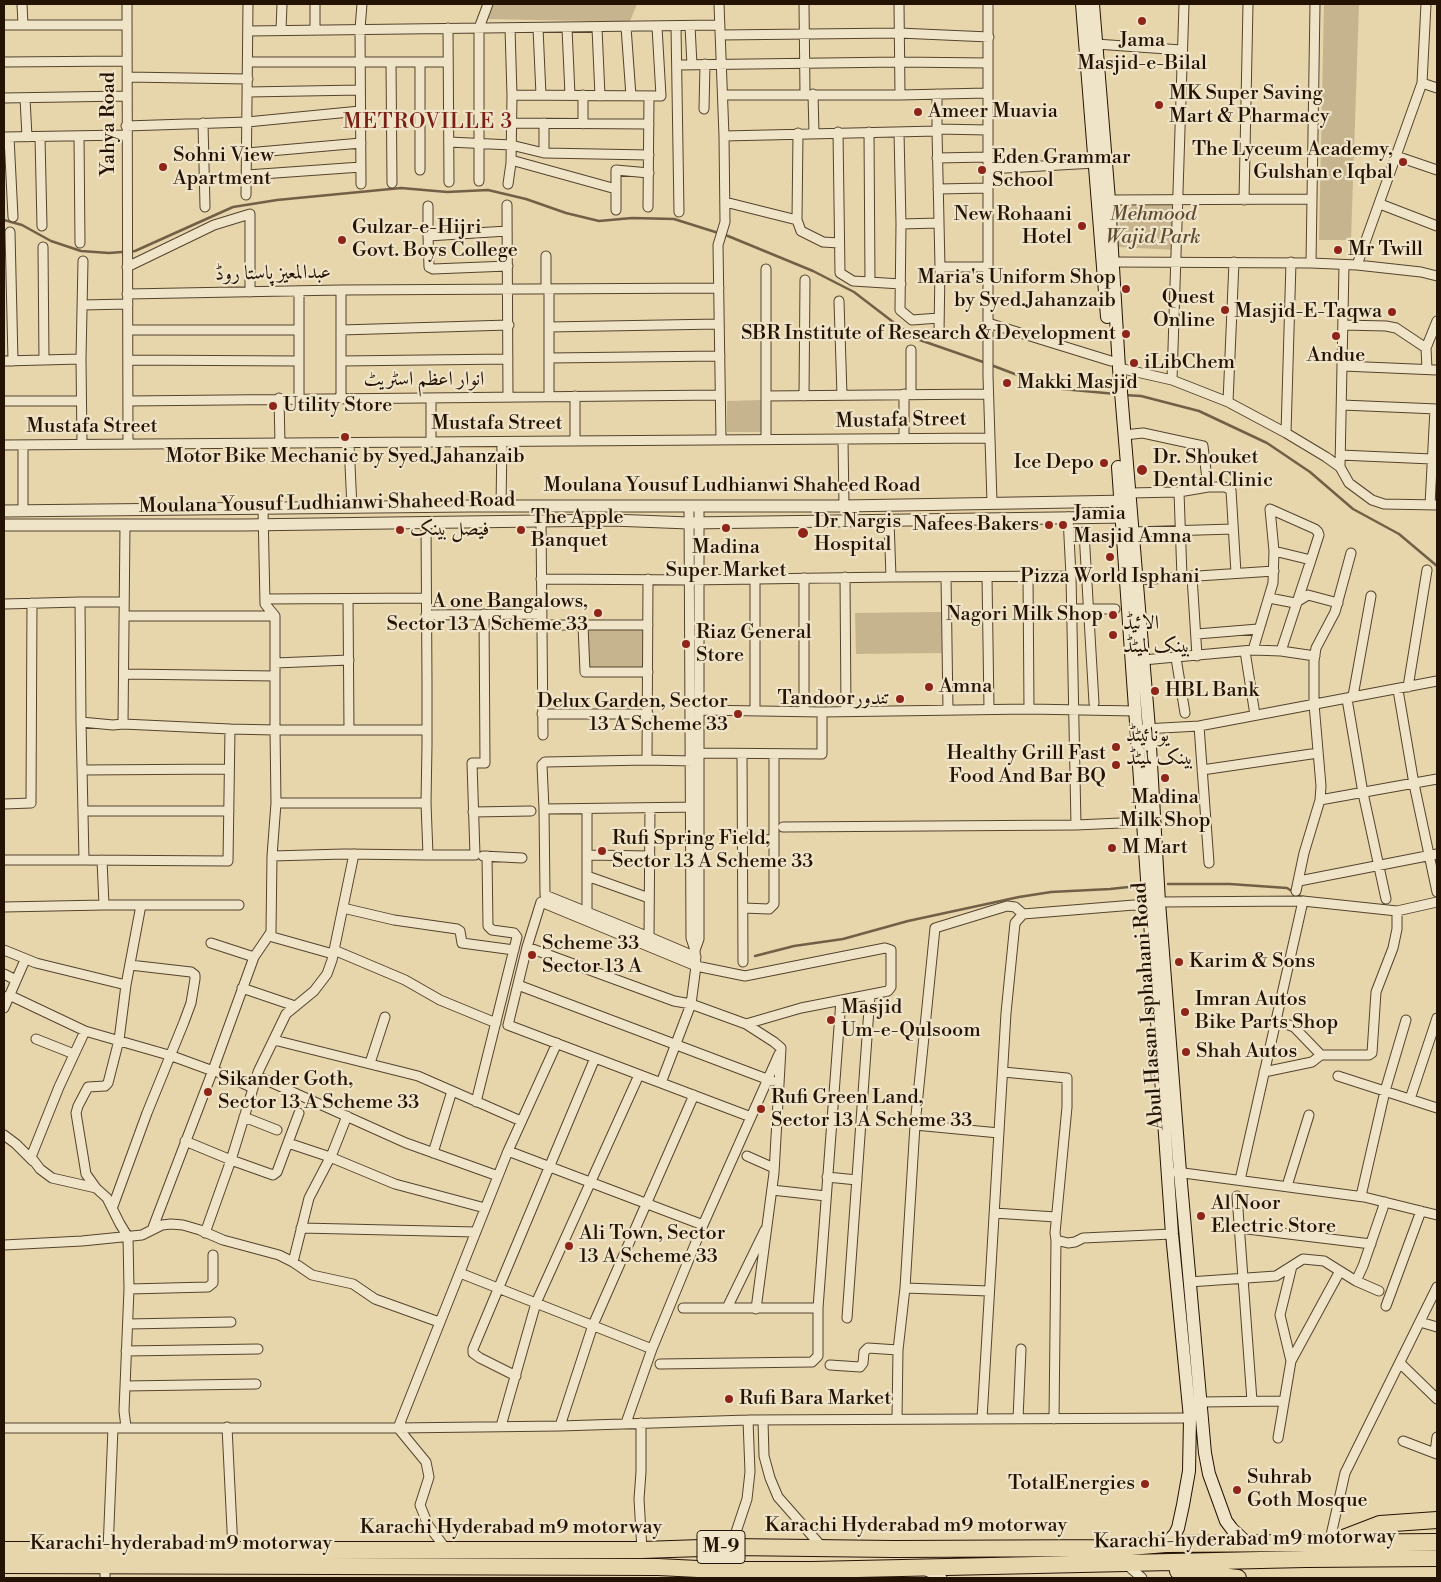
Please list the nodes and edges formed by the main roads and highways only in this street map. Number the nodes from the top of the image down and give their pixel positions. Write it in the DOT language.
graph roads {
  1 [pos="1082,4"];
  2 [pos="1093,4"];
  3 [pos="1114,366"];
  4 [pos="1127,517"];
  5 [pos="1142,729"];
  6 [pos="1154,904"];
  7 [pos="1174,1173"];
  8 [pos="1209,1474"];
  9 [pos="1188,1475"];
  10 [pos="1437,1520"];
  11 [pos="1437,1542"];
  12 [pos="1166,1544"];
  13 [pos="1248,1544"];
  14 [pos="1329,1544"];
  15 [pos="4,1550"];
  16 [pos="1437,1558"];
  17 [pos="1126,1564"];
  18 [pos="4,1565"];
  19 [pos="106,1565"];
  20 [pos="566,1572"];
  21 [pos="718,1574"];
  22 [pos="754,1574"];
  23 [pos="812,1574"];
  24 [pos="1238,1578"];
  1 -- 3 [label="main road, Abul Hasan Isphahani Road"];
  2 -- 3 [label="main road, Abul Hasan Isphahani Road"];
  3 -- 4 [label="main road, Abul Hasan Isphahani Road"];
  4 -- 5 [label="main road, Abul Hasan Isphahani Road"];
  4 -- 5 [label="main road, Abul Hasan Isphahani Road"];
  5 -- 6 [label="main road, Abul Hasan Isphahani Road"];
  5 -- 6 [label="main road, Abul Hasan Isphahani Road"];
  6 -- 7 [label="main road, Abul Hasan Isphahani Road"];
  7 -- 8 [label="main road, Abul Hasan Isphahani Road"];
  7 -- 9 [label="main road, Abul Hasan Isphahani Road"];
  8 -- 9 [label="main road"];
  8 -- 13 [label="main road, Abul Hasan Isphahani Road"];
  9 -- 12 [label="main road, Abul Hasan Isphahani Road"];
  10 -- 14 [label="highway"];
  11 -- 14 [label="highway, Karachi Hyderabad m9 motorway / M-9"];
  12 -- 13 [label="highway, Karachi Hyderabad m9 motorway / M-9"];
  12 -- 19 [label="highway, Karachi Hyderabad m9 motorway / M-9"];
  13 -- 14 [label="highway, Karachi Hyderabad m9 motorway / M-9"];
  15 -- 19 [label="highway, Karachi Hyderabad m9 motorway / M-9"];
  16 -- 17 [label="highway, Karachi-hyderabad m9 motorway / M-9"];
  17 -- 23 [label="highway, Karachi-hyderabad m9 motorway / M-9"];
  17 -- 24 [label="highway"];
  18 -- 19 [label="highway, Karachi-hyderabad m9 motorway / M-9"];
  19 -- 20 [label="highway, Karachi-hyderabad m9 motorway / M-9"];
  20 -- 21 [label="highway, Karachi-hyderabad m9 motorway / M-9"];
  21 -- 22 [label="highway, Karachi-hyderabad m9 motorway / M-9"];
  22 -- 23 [label="highway, Karachi-hyderabad m9 motorway / M-9"];
}
